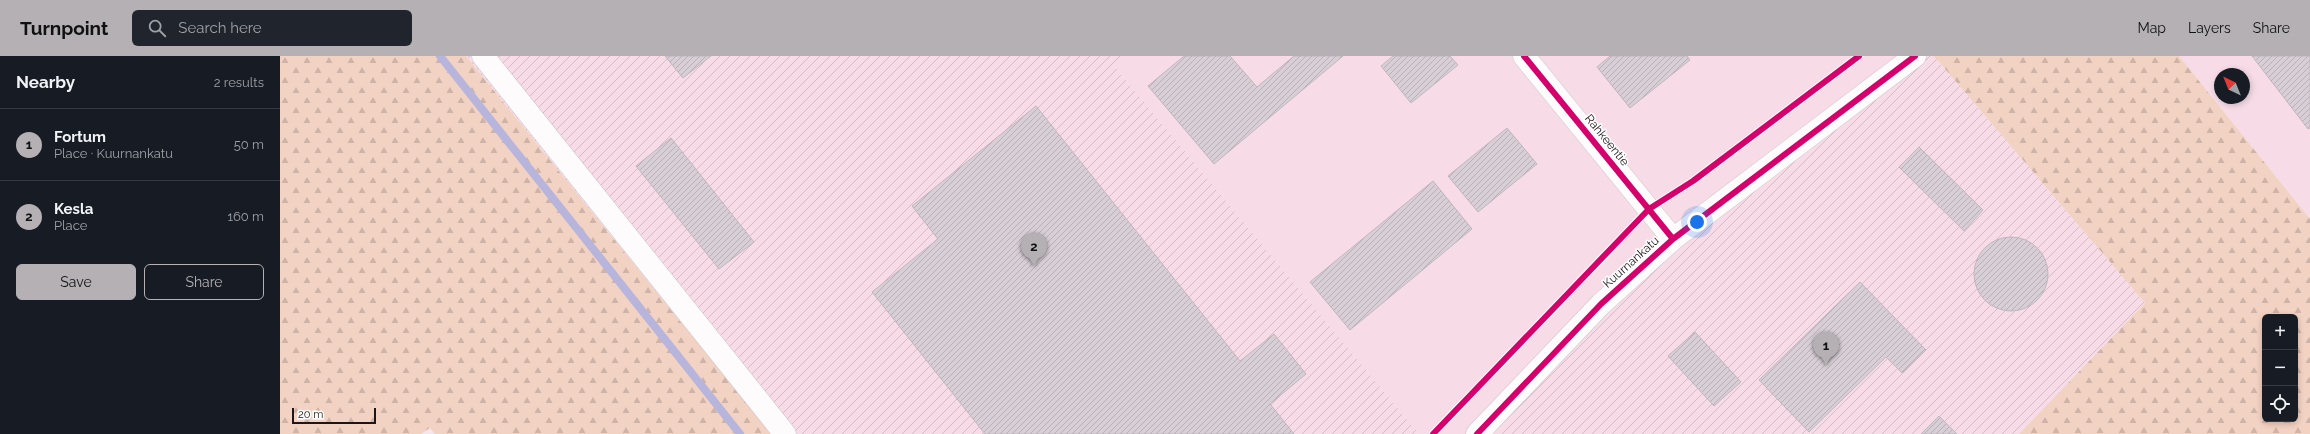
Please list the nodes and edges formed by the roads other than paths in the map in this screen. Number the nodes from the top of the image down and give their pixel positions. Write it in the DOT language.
graph roads {
  1 [pos="483,56"];
  2 [pos="1524,56"];
  3 [pos="1915,56"];
  4 [pos="1673,239"];
  5 [pos="785,434"];
  6 [pos="1477,434"];
  1 -- 5 [label="street"];
  2 -- 4 [label="street, Rahkeentie"];
  3 -- 4 [label="street, Kuurnankatu"];
  4 -- 6 [label="street, Kuurnankatu"];
}
